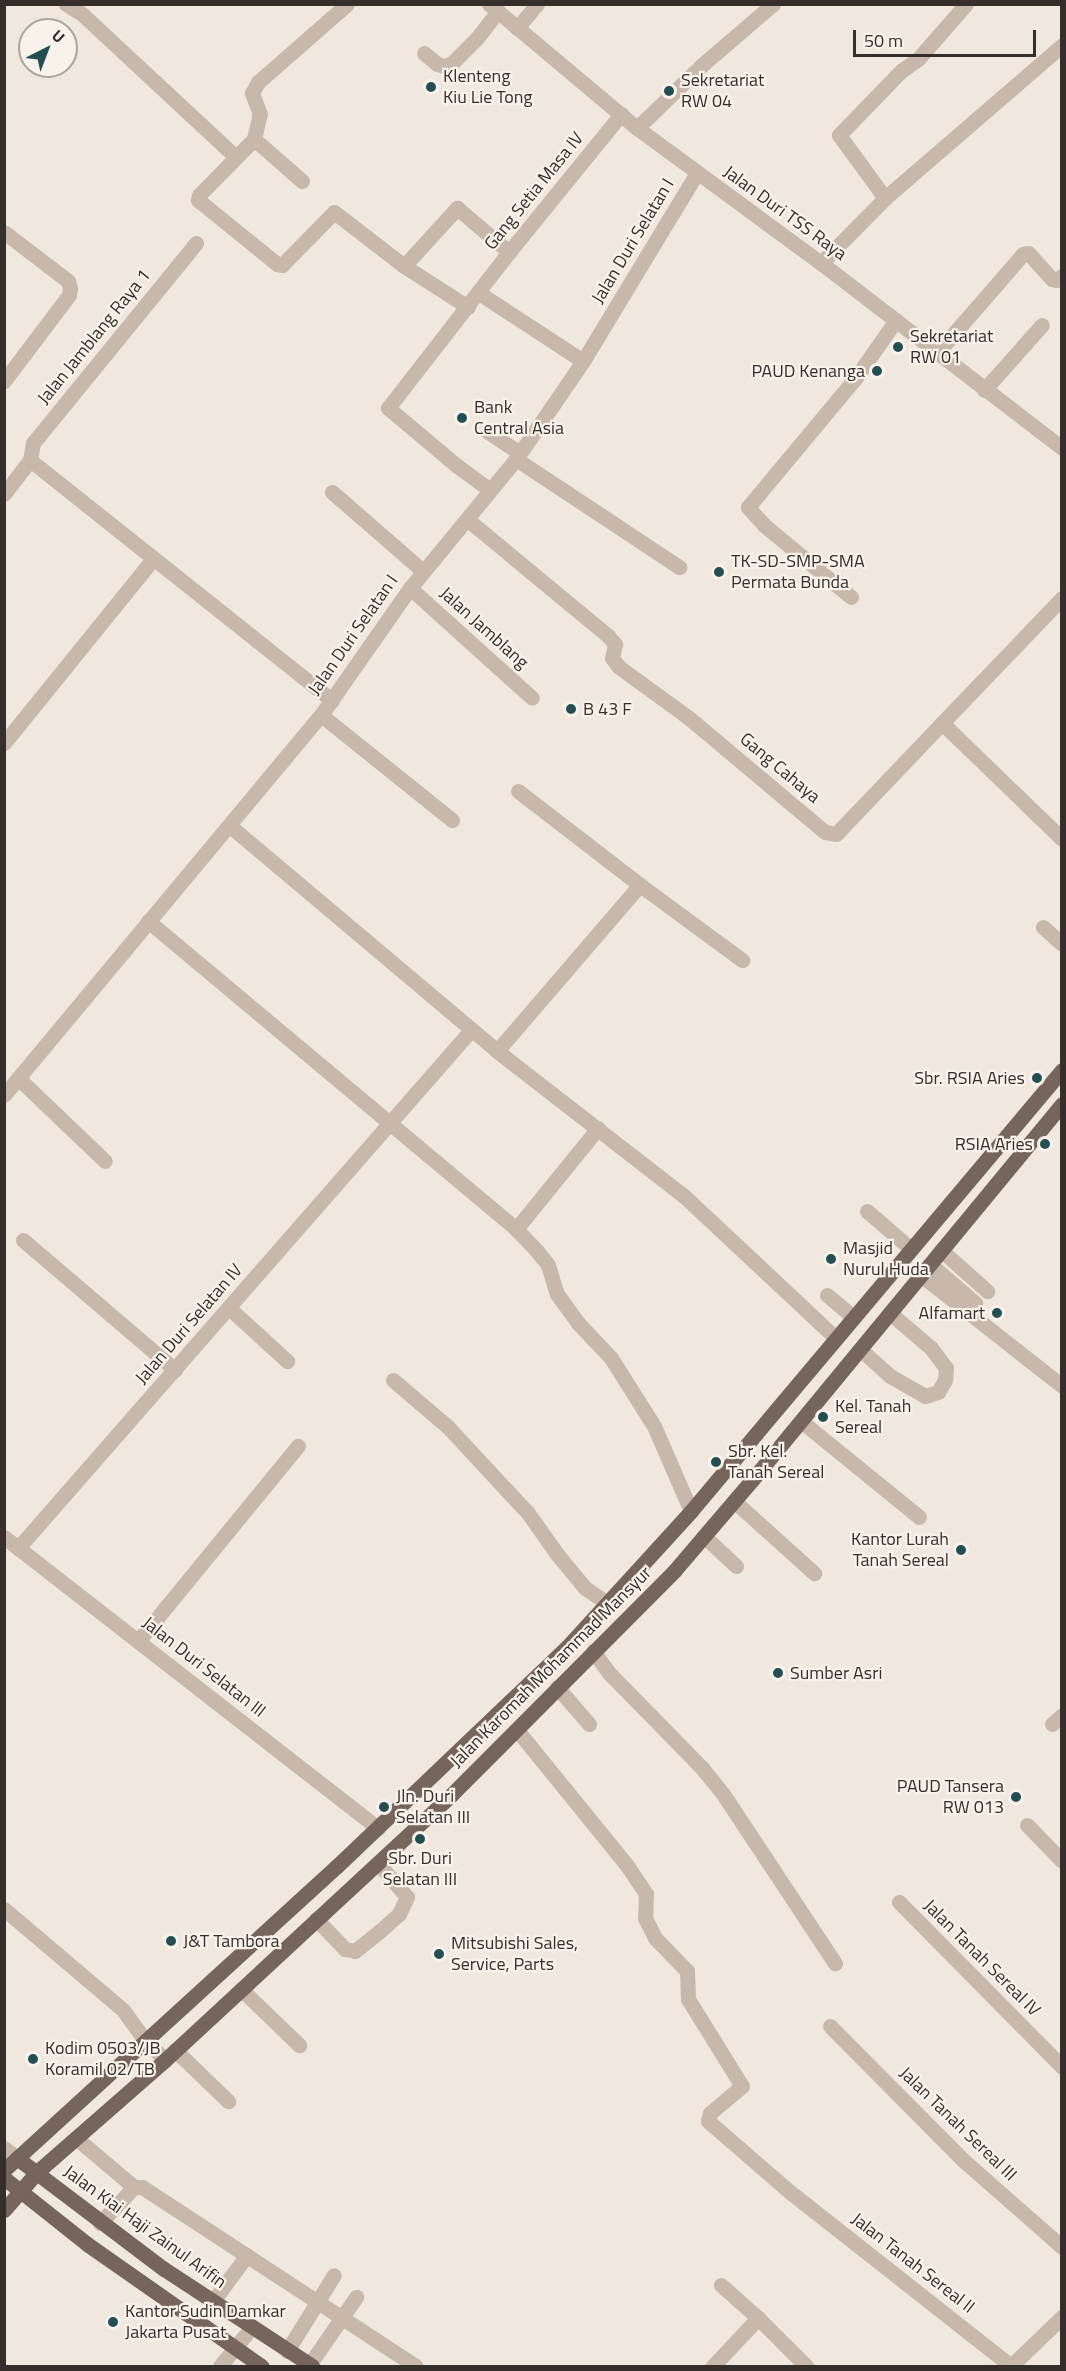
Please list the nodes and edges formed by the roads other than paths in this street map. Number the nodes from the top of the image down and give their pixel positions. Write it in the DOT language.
graph roads {
  1 [pos="66,4"];
  2 [pos="347,4"];
  3 [pos="537,4"];
  4 [pos="966,4"];
  5 [pos="767,6"];
  6 [pos="495,7"];
  7 [pos="517,28"];
  8 [pos="1062,45"];
  9 [pos="424,53"];
  10 [pos="621,114"];
  11 [pos="637,128"];
  12 [pos="255,139"];
  13 [pos="236,157"];
  14 [pos="696,173"];
  15 [pos="302,181"];
  16 [pos="885,198"];
  17 [pos="4,232"];
  18 [pos="196,243"];
  19 [pos="509,252"];
  20 [pos="821,263"];
  21 [pos="404,266"];
  22 [pos="1062,276"];
  23 [pos="479,292"];
  24 [pos="468,307"];
  25 [pos="896,320"];
  26 [pos="1042,325"];
  27 [pos="936,354"];
  28 [pos="583,361"];
  29 [pos="4,381"];
  30 [pos="984,390"];
  31 [pos="488,432"];
  32 [pos="1062,448"];
  33 [pos="518,456"];
  34 [pos="30,460"];
  35 [pos="490,490"];
  36 [pos="332,492"];
  37 [pos="4,494"];
  38 [pos="468,520"];
  39 [pos="153,559"];
  40 [pos="679,567"];
  41 [pos="423,571"];
  42 [pos="410,588"];
  43 [pos="851,597"];
  44 [pos="1062,597"];
  45 [pos="532,698"];
  46 [pos="332,700"];
  47 [pos="321,715"];
  48 [pos="942,723"];
  49 [pos="4,742"];
  50 [pos="518,790"];
  51 [pos="452,820"];
  52 [pos="230,826"];
  53 [pos="1062,840"];
  54 [pos="640,885"];
  55 [pos="148,921"];
  56 [pos="1042,927"];
  57 [pos="1062,944"];
  58 [pos="742,960"];
  59 [pos="471,1030"];
  60 [pos="497,1051"];
  61 [pos="1062,1070"];
  62 [pos="18,1078"];
  63 [pos="4,1095"];
  64 [pos="1034,1103"];
  65 [pos="1058,1115"];
  66 [pos="389,1125"];
  67 [pos="598,1128"];
  68 [pos="105,1161"];
  69 [pos="867,1211"];
  70 [pos="516,1229"];
  71 [pos="23,1240"];
  72 [pos="911,1249"];
  73 [pos="941,1250"];
  74 [pos="925,1269"];
  75 [pos="987,1291"];
  76 [pos="827,1295"];
  77 [pos="975,1303"];
  78 [pos="229,1308"];
  79 [pos="890,1313"];
  80 [pos="854,1318"];
  81 [pos="836,1338"];
  82 [pos="860,1348"];
  83 [pos="287,1361"];
  84 [pos="175,1370"];
  85 [pos="393,1380"];
  86 [pos="1062,1386"];
  87 [pos="781,1405"];
  88 [pos="801,1421"];
  89 [pos="298,1446"];
  90 [pos="734,1501"];
  91 [pos="691,1511"];
  92 [pos="919,1517"];
  93 [pos="704,1536"];
  94 [pos="4,1537"];
  95 [pos="18,1548"];
  96 [pos="736,1566"];
  97 [pos="814,1573"];
  98 [pos="606,1602"];
  99 [pos="139,1640"];
  100 [pos="592,1651"];
  101 [pos="557,1687"];
  102 [pos="590,1724"];
  103 [pos="518,1730"];
  104 [pos="431,1778"];
  105 [pos="451,1794"];
  106 [pos="1027,1826"];
  107 [pos="378,1828"];
  108 [pos="397,1845"];
  109 [pos="1062,1861"];
  110 [pos="378,1863"];
  111 [pos="899,1902"];
  112 [pos="4,1909"];
  113 [pos="316,1919"];
  114 [pos="835,1963"];
  115 [pos="241,1989"];
  116 [pos="830,2026"];
  117 [pos="145,2040"];
  118 [pos="299,2045"];
  119 [pos="170,2055"];
  120 [pos="1062,2067"];
  121 [pos="228,2101"];
  122 [pos="76,2138"];
  123 [pos="11,2153"];
  124 [pos="4,2170"];
  125 [pos="37,2172"];
  126 [pos="4,2178"];
  127 [pos="134,2187"];
  128 [pos="20,2191"];
  129 [pos="4,2210"];
  130 [pos="100,2223"];
  131 [pos="1062,2247"];
  132 [pos="247,2255"];
  133 [pos="164,2269"];
  134 [pos="334,2275"];
  135 [pos="721,2285"];
  136 [pos="150,2289"];
  137 [pos="356,2297"];
  138 [pos="213,2301"];
  139 [pos="318,2302"];
  140 [pos="1062,2317"];
  141 [pos="342,2318"];
  142 [pos="758,2318"];
  143 [pos="252,2327"];
  144 [pos="236,2349"];
  145 [pos="287,2351"];
  146 [pos="310,2366"];
  147 [pos="1011,2366"];
  148 [pos="220,2367"];
  149 [pos="261,2367"];
  150 [pos="416,2367"];
  151 [pos="712,2367"];
  152 [pos="806,2367"];
  1 -- 13 [label="street"];
  2 -- 12 [label="street"];
  3 -- 7 [label="street"];
  4 -- 16 [label="street"];
  5 -- 11 [label="street"];
  6 -- 7 [label="street, Jalan Duri TSS Raya"];
  6 -- 9 [label="street"];
  7 -- 10 [label="street, Jalan Duri TSS Raya"];
  8 -- 16 [label="street"];
  10 -- 11 [label="street, Jalan Duri TSS Raya"];
  10 -- 19 [label="street, Gang Setia Masa IV"];
  11 -- 14 [label="street, Jalan Duri TSS Raya"];
  12 -- 13 [label="street"];
  12 -- 15 [label="street"];
  13 -- 21 [label="street"];
  14 -- 20 [label="street, Jalan Duri TSS Raya"];
  14 -- 28 [label="street, Jalan Duri Selatan I"];
  16 -- 20 [label="street"];
  17 -- 29 [label="street"];
  18 -- 34 [label="street, Jalan Jamblang Raya 1"];
  19 -- 21 [label="street"];
  19 -- 23 [label="street, Gang Setia Masa IV"];
  20 -- 25 [label="street, Jalan Duri TSS Raya"];
  21 -- 24 [label="street"];
  22 -- 27 [label="street"];
  23 -- 24 [label="street, Gang Setia Masa IV"];
  23 -- 28 [label="street"];
  24 -- 35 [label="street, Gang Setia Masa IV"];
  25 -- 27 [label="street, Jalan Duri TSS Raya"];
  25 -- 43 [label="street"];
  26 -- 30 [label="street"];
  27 -- 30 [label="street, Jalan Duri TSS Raya"];
  28 -- 33 [label="street, Jalan Duri Selatan I"];
  30 -- 32 [label="street, Jalan Duri TSS Raya"];
  31 -- 33 [label="street"];
  33 -- 35 [label="street, Jalan Duri Selatan I"];
  33 -- 40 [label="street"];
  34 -- 37 [label="street, Jalan Jamblang Raya 1"];
  34 -- 39 [label="street"];
  35 -- 38 [label="street, Jalan Duri Selatan I"];
  36 -- 41 [label="street"];
  38 -- 41 [label="street, Jalan Duri Selatan I"];
  38 -- 48 [label="street, Gang Cahaya"];
  39 -- 46 [label="street"];
  39 -- 49 [label="street"];
  41 -- 42 [label="street, Jalan Duri Selatan I"];
  42 -- 45 [label="street, Jalan Jamblang"];
  42 -- 46 [label="street, Jalan Duri Selatan I"];
  44 -- 48 [label="street"];
  46 -- 47 [label="street, Jalan Duri Selatan I"];
  47 -- 51 [label="street"];
  47 -- 52 [label="street, Jalan Duri Selatan I"];
  48 -- 53 [label="street"];
  50 -- 54 [label="street"];
  52 -- 55 [label="street, Jalan Duri Selatan I"];
  52 -- 59 [label="street"];
  54 -- 58 [label="street"];
  54 -- 60 [label="street"];
  55 -- 62 [label="street, Jalan Duri Selatan I"];
  55 -- 66 [label="street"];
  56 -- 57 [label="street"];
  59 -- 60 [label="street"];
  59 -- 66 [label="street, Jalan Duri Selatan IV"];
  60 -- 67 [label="street"];
  61 -- 64 [label="main road, Jalan Karomah Mohammad Mansyur"];
  62 -- 63 [label="street, Jalan Duri Selatan I"];
  62 -- 68 [label="street"];
  64 -- 65 [label="main road"];
  64 -- 72 [label="main road, Jalan Karomah Mohammad Mansyur"];
  65 -- 73 [label="main road, Jalan Karomah Mohammad Mansyur"];
  66 -- 70 [label="street"];
  66 -- 78 [label="street, Jalan Duri Selatan IV"];
  67 -- 70 [label="street"];
  67 -- 81 [label="street"];
  69 -- 72 [label="street"];
  70 -- 91 [label="street"];
  71 -- 84 [label="street"];
  72 -- 80 [label="main road, Jalan Karomah Mohammad Mansyur"];
  73 -- 74 [label="main road, Jalan Karomah Mohammad Mansyur"];
  73 -- 75 [label="street"];
  74 -- 77 [label="street"];
  74 -- 79 [label="main road, Jalan Karomah Mohammad Mansyur"];
  74 -- 86 [label="street"];
  76 -- 80 [label="street"];
  78 -- 83 [label="street"];
  78 -- 84 [label="street, Jalan Duri Selatan IV"];
  79 -- 82 [label="main road, Jalan Karomah Mohammad Mansyur"];
  79 -- 82 [label="street"];
  80 -- 81 [label="main road, Jalan Karomah Mohammad Mansyur"];
  81 -- 87 [label="main road, Jalan Karomah Mohammad Mansyur"];
  82 -- 88 [label="main road, Jalan Karomah Mohammad Mansyur"];
  84 -- 95 [label="street, Jalan Duri Selatan IV"];
  85 -- 98 [label="street"];
  87 -- 88 [label="main road"];
  87 -- 91 [label="main road, Jalan Karomah Mohammad Mansyur"];
  88 -- 90 [label="main road, Jalan Karomah Mohammad Mansyur"];
  88 -- 92 [label="street"];
  89 -- 99 [label="street"];
  90 -- 93 [label="main road, Jalan Karomah Mohammad Mansyur"];
  90 -- 97 [label="street"];
  91 -- 98 [label="main road, Jalan Karomah Mohammad Mansyur"];
  93 -- 96 [label="street"];
  93 -- 100 [label="main road, Jalan Karomah Mohammad Mansyur"];
  94 -- 95 [label="street, Jalan Duri Selatan III"];
  95 -- 99 [label="street, Jalan Duri Selatan III"];
  98 -- 104 [label="main road, Jalan Karomah Mohammad Mansyur"];
  99 -- 107 [label="street, Jalan Duri Selatan III"];
  100 -- 101 [label="main road, Jalan Karomah Mohammad Mansyur"];
  100 -- 114 [label="street"];
  101 -- 102 [label="street"];
  101 -- 103 [label="main road, Jalan Karomah Mohammad Mansyur"];
  103 -- 105 [label="main road, Jalan Karomah Mohammad Mansyur"];
  103 -- 147 [label="street, Jalan Tanah Sereal II"];
  104 -- 105 [label="main road"];
  104 -- 107 [label="main road, Jalan Karomah Mohammad Mansyur"];
  105 -- 108 [label="main road, Jalan Karomah Mohammad Mansyur"];
  106 -- 109 [label="street"];
  107 -- 108 [label="main road"];
  107 -- 117 [label="main road, Jalan Karomah Mohammad Mansyur"];
  108 -- 110 [label="main road, Jalan Karomah Mohammad Mansyur"];
  110 -- 113 [label="main road, Jalan Karomah Mohammad Mansyur"];
  110 -- 113 [label="street"];
  111 -- 120 [label="street, Jalan Tanah Sereal IV"];
  112 -- 117 [label="street"];
  113 -- 115 [label="main road, Jalan Karomah Mohammad Mansyur"];
  115 -- 118 [label="street"];
  115 -- 119 [label="main road, Jalan Karomah Mohammad Mansyur"];
  116 -- 131 [label="street, Jalan Tanah Sereal III"];
  117 -- 119 [label="street"];
  117 -- 123 [label="main road, Jalan Karomah Mohammad Mansyur"];
  119 -- 121 [label="street"];
  119 -- 122 [label="main road, Jalan Karomah Mohammad Mansyur"];
  122 -- 125 [label="main road, Jalan Karomah Mohammad Mansyur"];
  122 -- 127 [label="street"];
  123 -- 124 [label="main road, Jalan Karomah Mohammad Mansyur"];
  123 -- 125 [label="main road, Jalan Kiai Haji Zainul Arifin"];
  125 -- 128 [label="main road, Jalan Karomah Mohammad Mansyur"];
  125 -- 130 [label="main road, Jalan Kiai Haji Zainul Arifin"];
  126 -- 128 [label="main road"];
  127 -- 130 [label="street"];
  127 -- 132 [label="street"];
  128 -- 129 [label="main road, Jalan Karomah Mohammad Mansyur"];
  128 -- 136 [label="main road"];
  130 -- 133 [label="main road, Jalan Kiai Haji Zainul Arifin"];
  132 -- 138 [label="street"];
  132 -- 139 [label="street"];
  133 -- 136 [label="main road"];
  133 -- 138 [label="main road, Jalan Kiai Haji Zainul Arifin"];
  134 -- 139 [label="street"];
  135 -- 142 [label="street"];
  136 -- 144 [label="main road"];
  137 -- 141 [label="street"];
  138 -- 143 [label="main road, Jalan Kiai Haji Zainul Arifin"];
  139 -- 141 [label="street"];
  139 -- 145 [label="street"];
  140 -- 147 [label="street"];
  141 -- 146 [label="street"];
  141 -- 150 [label="street"];
  142 -- 151 [label="street"];
  142 -- 152 [label="street"];
  143 -- 144 [label="street"];
  143 -- 145 [label="main road, Jalan Kiai Haji Zainul Arifin"];
  144 -- 148 [label="street"];
  144 -- 149 [label="main road"];
  145 -- 146 [label="main road, Jalan Kiai Haji Zainul Arifin"];
}
